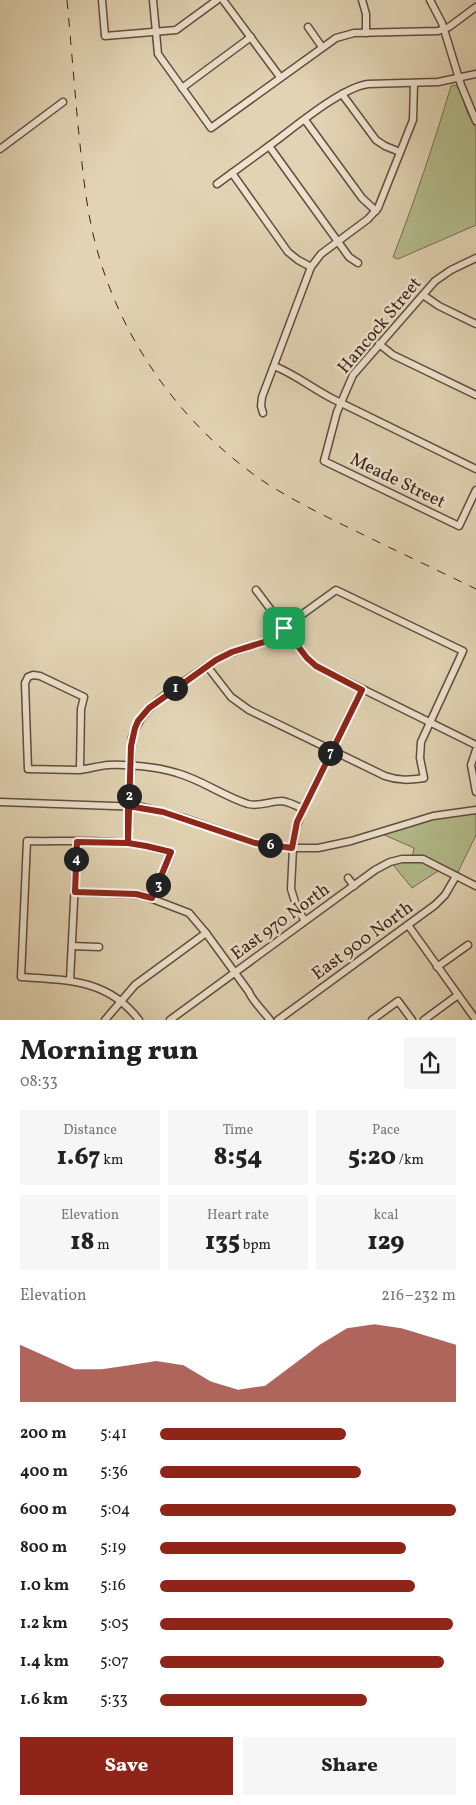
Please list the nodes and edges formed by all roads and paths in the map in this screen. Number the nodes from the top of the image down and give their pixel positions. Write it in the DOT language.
graph roads {
  1 [pos="102,0"];
  2 [pos="153,0"];
  3 [pos="217,0"];
  4 [pos="223,0"];
  5 [pos="362,0"];
  6 [pos="430,0"];
  7 [pos="476,7"];
  8 [pos="308,28"];
  9 [pos="444,29"];
  10 [pos="156,32"];
  11 [pos="366,33"];
  12 [pos="251,37"];
  13 [pos="322,47"];
  14 [pos="476,74"];
  15 [pos="280,77"];
  16 [pos="459,79"];
  17 [pos="414,83"];
  18 [pos="182,88"];
  19 [pos="342,94"];
  20 [pos="63,102"];
  21 [pos="305,120"];
  22 [pos="476,121"];
  23 [pos="269,146"];
  24 [pos="0,149"];
  25 [pos="400,152"];
  26 [pos="232,173"];
  27 [pos="217,184"];
  28 [pos="376,211"];
  29 [pos="338,241"];
  30 [pos="476,258"];
  31 [pos="358,262"];
  32 [pos="311,267"];
  33 [pos="423,295"];
  34 [pos="476,324"];
  35 [pos="379,344"];
  36 [pos="274,366"];
  37 [pos="476,395"];
  38 [pos="340,403"];
  39 [pos="263,413"];
  40 [pos="324,461"];
  41 [pos="476,469"];
  42 [pos="476,490"];
  43 [pos="256,590"];
  44 [pos="284,628"];
  45 [pos="207,666"];
  46 [pos="362,690"];
  47 [pos="430,722"];
  48 [pos="476,745"];
  49 [pos="332,750"];
  50 [pos="476,750"];
  51 [pos="130,767"];
  52 [pos="80,770"];
  53 [pos="476,792"];
  54 [pos="0,802"];
  55 [pos="128,806"];
  56 [pos="303,809"];
  57 [pos="476,810"];
  58 [pos="77,842"];
  59 [pos="128,843"];
  60 [pos="292,848"];
  61 [pos="456,876"];
  62 [pos="348,878"];
  63 [pos="354,886"];
  64 [pos="476,886"];
  65 [pos="75,892"];
  66 [pos="152,898"];
  67 [pos="305,921"];
  68 [pos="408,926"];
  69 [pos="206,933"];
  70 [pos="468,945"];
  71 [pos="72,946"];
  72 [pos="100,947"];
  73 [pos="437,967"];
  74 [pos="234,972"];
  75 [pos="70,980"];
  76 [pos="458,995"];
  77 [pos="120,1001"];
  78 [pos="105,1020"];
  79 [pos="139,1020"];
  80 [pos="170,1020"];
  81 [pos="270,1020"];
  82 [pos="278,1020"];
  83 [pos="372,1020"];
  84 [pos="412,1020"];
  85 [pos="424,1020"];
  86 [pos="476,1020"];
  1 -- 10 [label="street"];
  2 -- 10 [label="street"];
  3 -- 10 [label="street"];
  4 -- 12 [label="street"];
  5 -- 11 [label="street"];
  6 -- 9 [label="street"];
  7 -- 9 [label="street"];
  8 -- 13 [label="street"];
  9 -- 11 [label="street"];
  9 -- 16 [label="street"];
  10 -- 18 [label="street"];
  11 -- 13 [label="street"];
  12 -- 15 [label="street"];
  12 -- 18 [label="street"];
  13 -- 15 [label="street"];
  14 -- 16 [label="street"];
  15 -- 18 [label="street"];
  16 -- 17 [label="street"];
  16 -- 22 [label="street"];
  17 -- 19 [label="street"];
  17 -- 25 [label="street"];
  19 -- 21 [label="street"];
  19 -- 25 [label="street"];
  20 -- 24 [label="street"];
  21 -- 23 [label="street"];
  21 -- 28 [label="street"];
  23 -- 26 [label="street"];
  23 -- 29 [label="street"];
  25 -- 28 [label="street"];
  26 -- 27 [label="street"];
  26 -- 32 [label="street"];
  28 -- 29 [label="street"];
  29 -- 31 [label="street"];
  29 -- 32 [label="street"];
  30 -- 33 [label="street, Hancock Street"];
  32 -- 36 [label="street"];
  33 -- 34 [label="street"];
  33 -- 35 [label="street, Hancock Street"];
  35 -- 37 [label="street"];
  35 -- 38 [label="street, Hancock Street"];
  36 -- 38 [label="street"];
  36 -- 39 [label="street"];
  38 -- 40 [label="street, Hancock Street"];
  38 -- 41 [label="street"];
  40 -- 42 [label="street, Meade Street"];
  43 -- 44 [label="street"];
  44 -- 45 [label="street"];
  44 -- 46 [label="street"];
  44 -- 47 [label="street"];
  45 -- 49 [label="street"];
  45 -- 51 [label="street"];
  46 -- 47 [label="street"];
  46 -- 49 [label="street"];
  47 -- 48 [label="street"];
  47 -- 49 [label="street"];
  49 -- 56 [label="street"];
  50 -- 53 [label="street"];
  51 -- 52 [label="street"];
  51 -- 55 [label="street"];
  51 -- 56 [label="street"];
  52 -- 52 [label="street"];
  54 -- 55 [label="street"];
  55 -- 59 [label="street"];
  55 -- 60 [label="street"];
  56 -- 60 [label="street"];
  57 -- 60 [label="street"];
  58 -- 59 [label="street"];
  58 -- 65 [label="street"];
  58 -- 75 [label="street"];
  59 -- 66 [label="street"];
  60 -- 67 [label="street"];
  61 -- 63 [label="street, East 970 North"];
  61 -- 64 [label="street"];
  61 -- 68 [label="street, East 900 North"];
  62 -- 63 [label="street"];
  63 -- 67 [label="street, East 970 North"];
  65 -- 66 [label="street"];
  65 -- 71 [label="street"];
  66 -- 69 [label="street"];
  67 -- 74 [label="street, East 970 North"];
  68 -- 73 [label="street"];
  68 -- 82 [label="street, East 900 North"];
  69 -- 74 [label="street"];
  69 -- 77 [label="street"];
  70 -- 73 [label="street"];
  71 -- 72 [label="street"];
  71 -- 75 [label="street"];
  73 -- 76 [label="street"];
  74 -- 80 [label="street, East 970 North"];
  74 -- 81 [label="street"];
  75 -- 77 [label="street"];
  76 -- 85 [label="street"];
  76 -- 86 [label="street"];
  77 -- 78 [label="street"];
  77 -- 79 [label="street"];
  83 -- 84 [label="street"];
}
